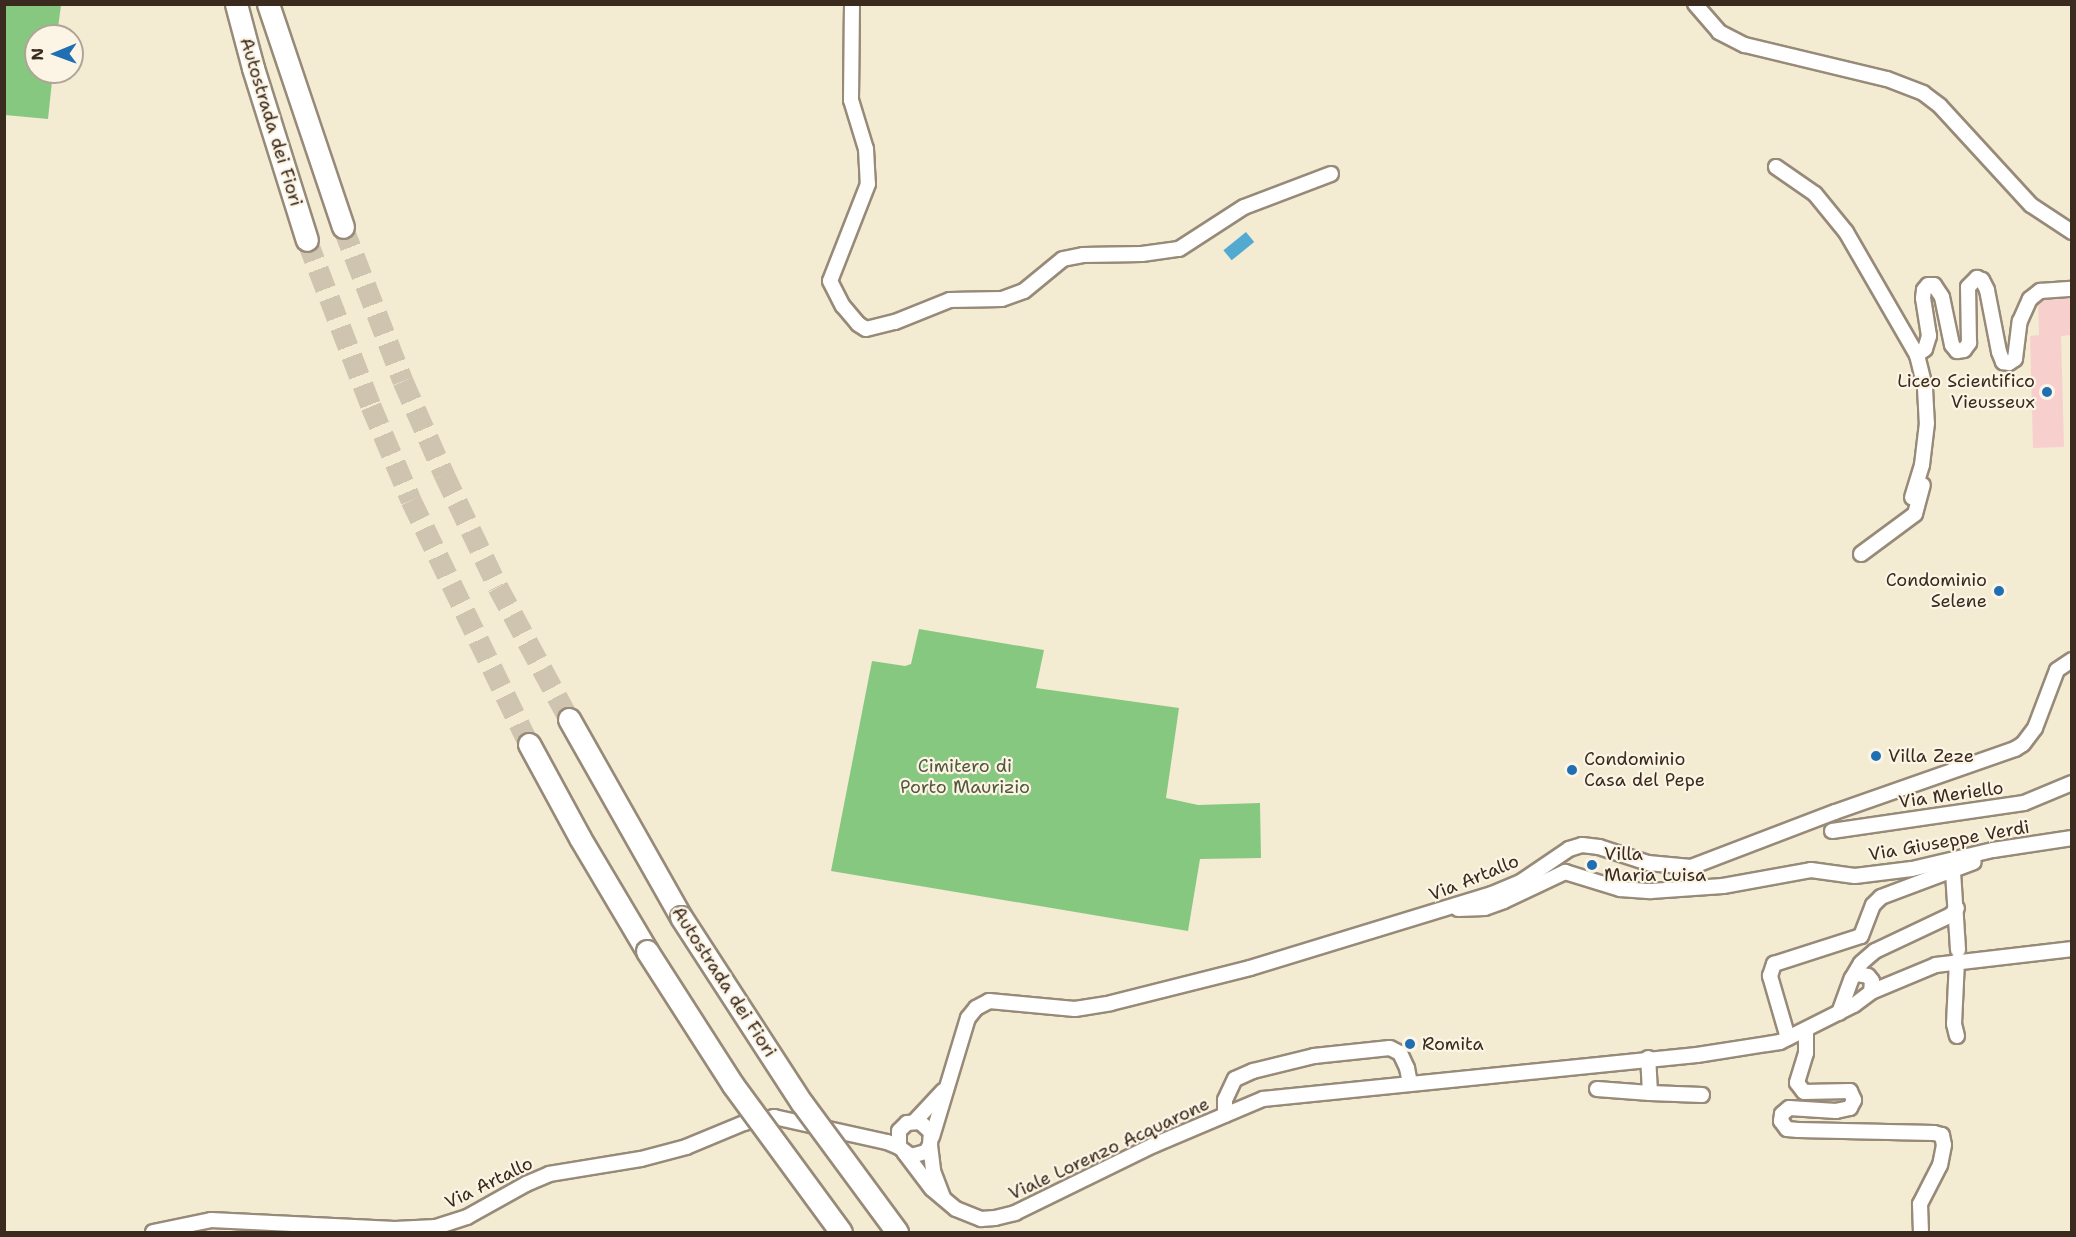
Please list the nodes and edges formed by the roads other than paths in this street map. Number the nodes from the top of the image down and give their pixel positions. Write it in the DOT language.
graph roads {
  1 [pos="236,4"];
  2 [pos="268,4"];
  3 [pos="852,4"];
  4 [pos="1695,4"];
  5 [pos="1776,167"];
  6 [pos="1330,174"];
  7 [pos="344,226"];
  8 [pos="2072,232"];
  9 [pos="308,240"];
  10 [pos="2072,289"];
  11 [pos="1917,355"];
  12 [pos="1922,465"];
  13 [pos="1912,497"];
  14 [pos="1861,554"];
  15 [pos="2072,660"];
  16 [pos="569,719"];
  17 [pos="529,744"];
  18 [pos="2072,783"];
  19 [pos="1832,831"];
  20 [pos="2072,838"];
  21 [pos="2011,847"];
  22 [pos="1953,872"];
  23 [pos="1957,908"];
  24 [pos="1450,909"];
  25 [pos="2072,949"];
  26 [pos="1958,956"];
  27 [pos="1866,984"];
  28 [pos="1839,1013"];
  29 [pos="1806,1030"];
  30 [pos="1957,1036"];
  31 [pos="1788,1038"];
  32 [pos="1648,1058"];
  33 [pos="1410,1084"];
  34 [pos="946,1087"];
  35 [pos="1597,1089"];
  36 [pos="1650,1093"];
  37 [pos="1701,1095"];
  38 [pos="1225,1115"];
  39 [pos="915,1121"];
  40 [pos="899,1131"];
  41 [pos="868,1139"];
  42 [pos="931,1141"];
  43 [pos="902,1149"];
  44 [pos="943,1197"];
  45 [pos="153,1233"];
  46 [pos="841,1233"];
  47 [pos="897,1233"];
  48 [pos="1921,1233"];
  1 -- 9 [label="highway, Autostrada dei Fiori"];
  2 -- 7 [label="highway, Autostrada dei Fiori"];
  3 -- 6 [label="street"];
  4 -- 8 [label="street"];
  5 -- 11 [label="street"];
  10 -- 11 [label="street"];
  11 -- 12 [label="street"];
  12 -- 13 [label="street"];
  12 -- 14 [label="street"];
  15 -- 24 [label="street, Via Artallo"];
  16 -- 47 [label="highway, Autostrada dei Fiori, bridge"];
  17 -- 46 [label="highway, bridge"];
  18 -- 19 [label="street, Via Meriello"];
  20 -- 21 [label="street, Via Giuseppe Verdi"];
  21 -- 22 [label="street"];
  21 -- 24 [label="street, Via Giuseppe Verdi"];
  22 -- 23 [label="street"];
  22 -- 31 [label="street"];
  23 -- 26 [label="street"];
  23 -- 27 [label="street"];
  24 -- 34 [label="street, Via Artallo"];
  25 -- 26 [label="street, Viale Lorenzo Acquarone"];
  26 -- 27 [label="street, Viale Lorenzo Acquarone"];
  26 -- 30 [label="street"];
  27 -- 28 [label="street, Viale Lorenzo Acquarone"];
  27 -- 28 [label="street"];
  28 -- 29 [label="street, Viale Lorenzo Acquarone"];
  29 -- 31 [label="street, Viale Lorenzo Acquarone"];
  29 -- 48 [label="street"];
  31 -- 32 [label="street, Viale Lorenzo Acquarone"];
  32 -- 33 [label="street, Viale Lorenzo Acquarone"];
  32 -- 36 [label="street"];
  33 -- 38 [label="street, Viale Lorenzo Acquarone"];
  33 -- 38 [label="street, Viale Lorenzo Acquarone"];
  34 -- 39 [label="street, Via Artallo"];
  34 -- 42 [label="street, Via Artallo"];
  35 -- 36 [label="street"];
  36 -- 37 [label="street"];
  38 -- 44 [label="street, Viale Lorenzo Acquarone"];
  39 -- 40 [label="street, Via Artallo"];
  39 -- 42 [label="street"];
  40 -- 41 [label="street, Via Artallo"];
  40 -- 43 [label="street"];
  41 -- 43 [label="street, Via Artallo"];
  41 -- 45 [label="street, Via Artallo"];
  42 -- 43 [label="street, Via Artallo"];
  42 -- 44 [label="street"];
  43 -- 44 [label="street, Viale Lorenzo Acquarone"];
}
